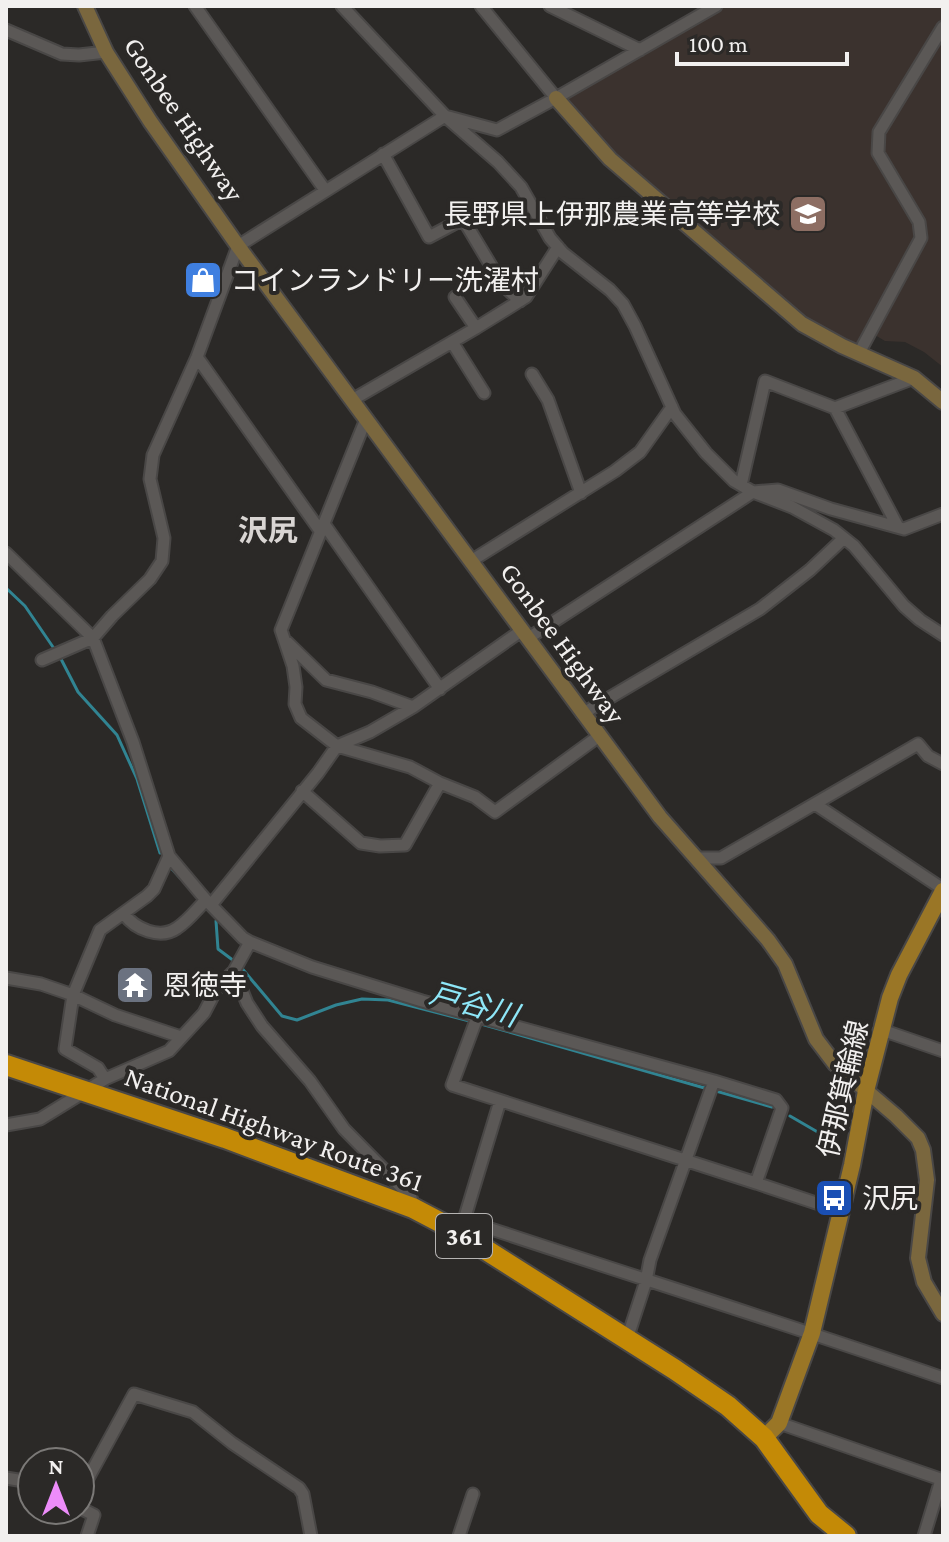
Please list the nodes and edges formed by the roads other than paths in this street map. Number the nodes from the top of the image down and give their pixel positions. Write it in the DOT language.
graph roads {
  1 [pos="85,6"];
  2 [pos="195,6"];
  3 [pos="342,6"];
  4 [pos="481,6"];
  5 [pos="550,6"];
  6 [pos="716,6"];
  7 [pos="943,27"];
  8 [pos="6,30"];
  9 [pos="640,50"];
  10 [pos="106,52"];
  11 [pos="556,98"];
  12 [pos="445,116"];
  13 [pos="383,154"];
  14 [pos="325,190"];
  15 [pos="238,246"];
  16 [pos="558,247"];
  17 [pos="455,297"];
  18 [pos="520,301"];
  19 [pos="476,328"];
  20 [pos="452,342"];
  21 [pos="859,353"];
  22 [pos="197,357"];
  23 [pos="532,374"];
  24 [pos="914,378"];
  25 [pos="484,393"];
  26 [pos="352,400"];
  27 [pos="943,402"];
  28 [pos="672,407"];
  29 [pos="835,408"];
  30 [pos="366,419"];
  31 [pos="741,485"];
  32 [pos="753,492"];
  33 [pos="581,493"];
  34 [pos="943,514"];
  35 [pos="898,527"];
  36 [pos="322,528"];
  37 [pos="844,538"];
  38 [pos="6,553"];
  39 [pos="471,561"];
  40 [pos="524,635"];
  41 [pos="943,635"];
  42 [pos="93,638"];
  43 [pos="284,639"];
  44 [pos="48,658"];
  45 [pos="440,689"];
  46 [pos="413,707"];
  47 [pos="582,714"];
  48 [pos="599,736"];
  49 [pos="337,746"];
  50 [pos="943,764"];
  51 [pos="440,783"];
  52 [pos="302,791"];
  53 [pos="815,804"];
  54 [pos="169,856"];
  55 [pos="697,858"];
  56 [pos="942,896"];
  57 [pos="208,902"];
  58 [pos="124,914"];
  59 [pos="250,942"];
  60 [pos="234,970"];
  61 [pos="6,978"];
  62 [pos="73,995"];
  63 [pos="476,1020"];
  64 [pos="882,1030"];
  65 [pos="181,1037"];
  66 [pos="943,1051"];
  67 [pos="6,1065"];
  68 [pos="105,1079"];
  69 [pos="712,1086"];
  70 [pos="86,1091"];
  71 [pos="866,1091"];
  72 [pos="500,1101"];
  73 [pos="6,1125"];
  74 [pos="686,1161"];
  75 [pos="756,1183"];
  76 [pos="413,1208"];
  77 [pos="840,1211"];
  78 [pos="458,1224"];
  79 [pos="646,1281"];
  80 [pos="943,1314"];
  81 [pos="812,1333"];
  82 [pos="627,1339"];
  83 [pos="943,1378"];
  84 [pos="779,1423"];
  85 [pos="764,1438"];
  86 [pos="96,1464"];
  87 [pos="942,1480"];
  88 [pos="473,1494"];
  89 [pos="311,1536"];
  90 [pos="459,1536"];
  91 [pos="846,1536"];
  92 [pos="924,1536"];
  1 -- 10 [label="street, Gonbee Highway"];
  2 -- 14 [label="street"];
  3 -- 12 [label="street"];
  4 -- 11 [label="street"];
  5 -- 9 [label="street"];
  6 -- 9 [label="street"];
  7 -- 21 [label="street"];
  8 -- 10 [label="street"];
  9 -- 11 [label="street"];
  10 -- 15 [label="street, Gonbee Highway"];
  11 -- 12 [label="street"];
  11 -- 21 [label="street"];
  12 -- 13 [label="street"];
  12 -- 16 [label="street"];
  13 -- 14 [label="street"];
  13 -- 18 [label="street"];
  14 -- 15 [label="street"];
  15 -- 22 [label="street"];
  15 -- 26 [label="street, Gonbee Highway"];
  16 -- 18 [label="street"];
  16 -- 28 [label="street"];
  17 -- 19 [label="street"];
  18 -- 19 [label="street"];
  19 -- 20 [label="street"];
  20 -- 25 [label="street"];
  20 -- 26 [label="street"];
  21 -- 24 [label="street"];
  22 -- 36 [label="street"];
  22 -- 42 [label="street"];
  23 -- 33 [label="street"];
  24 -- 27 [label="street"];
  24 -- 29 [label="street"];
  26 -- 30 [label="street, Gonbee Highway"];
  28 -- 31 [label="street"];
  28 -- 33 [label="street"];
  29 -- 31 [label="street"];
  29 -- 35 [label="street"];
  30 -- 36 [label="street"];
  30 -- 39 [label="street, Gonbee Highway"];
  31 -- 32 [label="street"];
  32 -- 35 [label="street"];
  32 -- 37 [label="street"];
  32 -- 40 [label="street"];
  33 -- 39 [label="street"];
  34 -- 35 [label="street"];
  36 -- 43 [label="street"];
  36 -- 45 [label="street"];
  37 -- 41 [label="street"];
  37 -- 47 [label="street"];
  38 -- 42 [label="street"];
  39 -- 40 [label="street, Gonbee Highway"];
  40 -- 45 [label="street"];
  40 -- 47 [label="street, Gonbee Highway"];
  42 -- 44 [label="street"];
  42 -- 54 [label="street"];
  43 -- 46 [label="street"];
  43 -- 49 [label="street"];
  45 -- 46 [label="street"];
  46 -- 49 [label="street"];
  47 -- 48 [label="street, Gonbee Highway"];
  48 -- 51 [label="street"];
  48 -- 55 [label="street, Gonbee Highway"];
  49 -- 51 [label="street"];
  49 -- 52 [label="street"];
  50 -- 53 [label="street"];
  51 -- 52 [label="street"];
  52 -- 57 [label="street"];
  53 -- 55 [label="street"];
  53 -- 56 [label="street"];
  54 -- 57 [label="street"];
  54 -- 58 [label="street"];
  55 -- 71 [label="street, Gonbee Highway"];
  56 -- 64 [label="main road, 伊那箕輪線"];
  57 -- 58 [label="street"];
  57 -- 59 [label="street"];
  58 -- 62 [label="street"];
  59 -- 60 [label="street"];
  59 -- 63 [label="street"];
  60 -- 65 [label="street"];
  60 -- 76 [label="street"];
  61 -- 62 [label="street"];
  62 -- 65 [label="street"];
  62 -- 68 [label="street"];
  63 -- 69 [label="street"];
  63 -- 72 [label="street"];
  64 -- 66 [label="street"];
  64 -- 71 [label="main road, 伊那箕輪線"];
  65 -- 68 [label="street"];
  67 -- 70 [label="highway, National Highway Route 361 / 361"];
  68 -- 70 [label="street"];
  69 -- 74 [label="street"];
  69 -- 75 [label="street"];
  70 -- 73 [label="street"];
  70 -- 76 [label="highway, National Highway Route 361 / 361"];
  71 -- 77 [label="main road, 伊那箕輪線"];
  71 -- 80 [label="street, Gonbee Highway"];
  72 -- 74 [label="street"];
  72 -- 78 [label="street"];
  74 -- 75 [label="street"];
  74 -- 79 [label="street"];
  75 -- 77 [label="street"];
  76 -- 78 [label="highway, National Highway Route 361 / 361"];
  77 -- 81 [label="main road, 伊那箕輪線"];
  78 -- 79 [label="street"];
  78 -- 82 [label="highway, National Highway Route 361 / 361"];
  79 -- 81 [label="street"];
  79 -- 82 [label="street"];
  81 -- 83 [label="street"];
  81 -- 84 [label="main road, 伊那箕輪線"];
  82 -- 85 [label="highway, National Highway Route 361 / 361"];
  84 -- 85 [label="main road, 伊那箕輪線"];
  84 -- 87 [label="street"];
  85 -- 91 [label="highway, National Highway Route 361 / 361"];
  86 -- 89 [label="street"];
  87 -- 92 [label="street"];
  88 -- 90 [label="street"];
}
